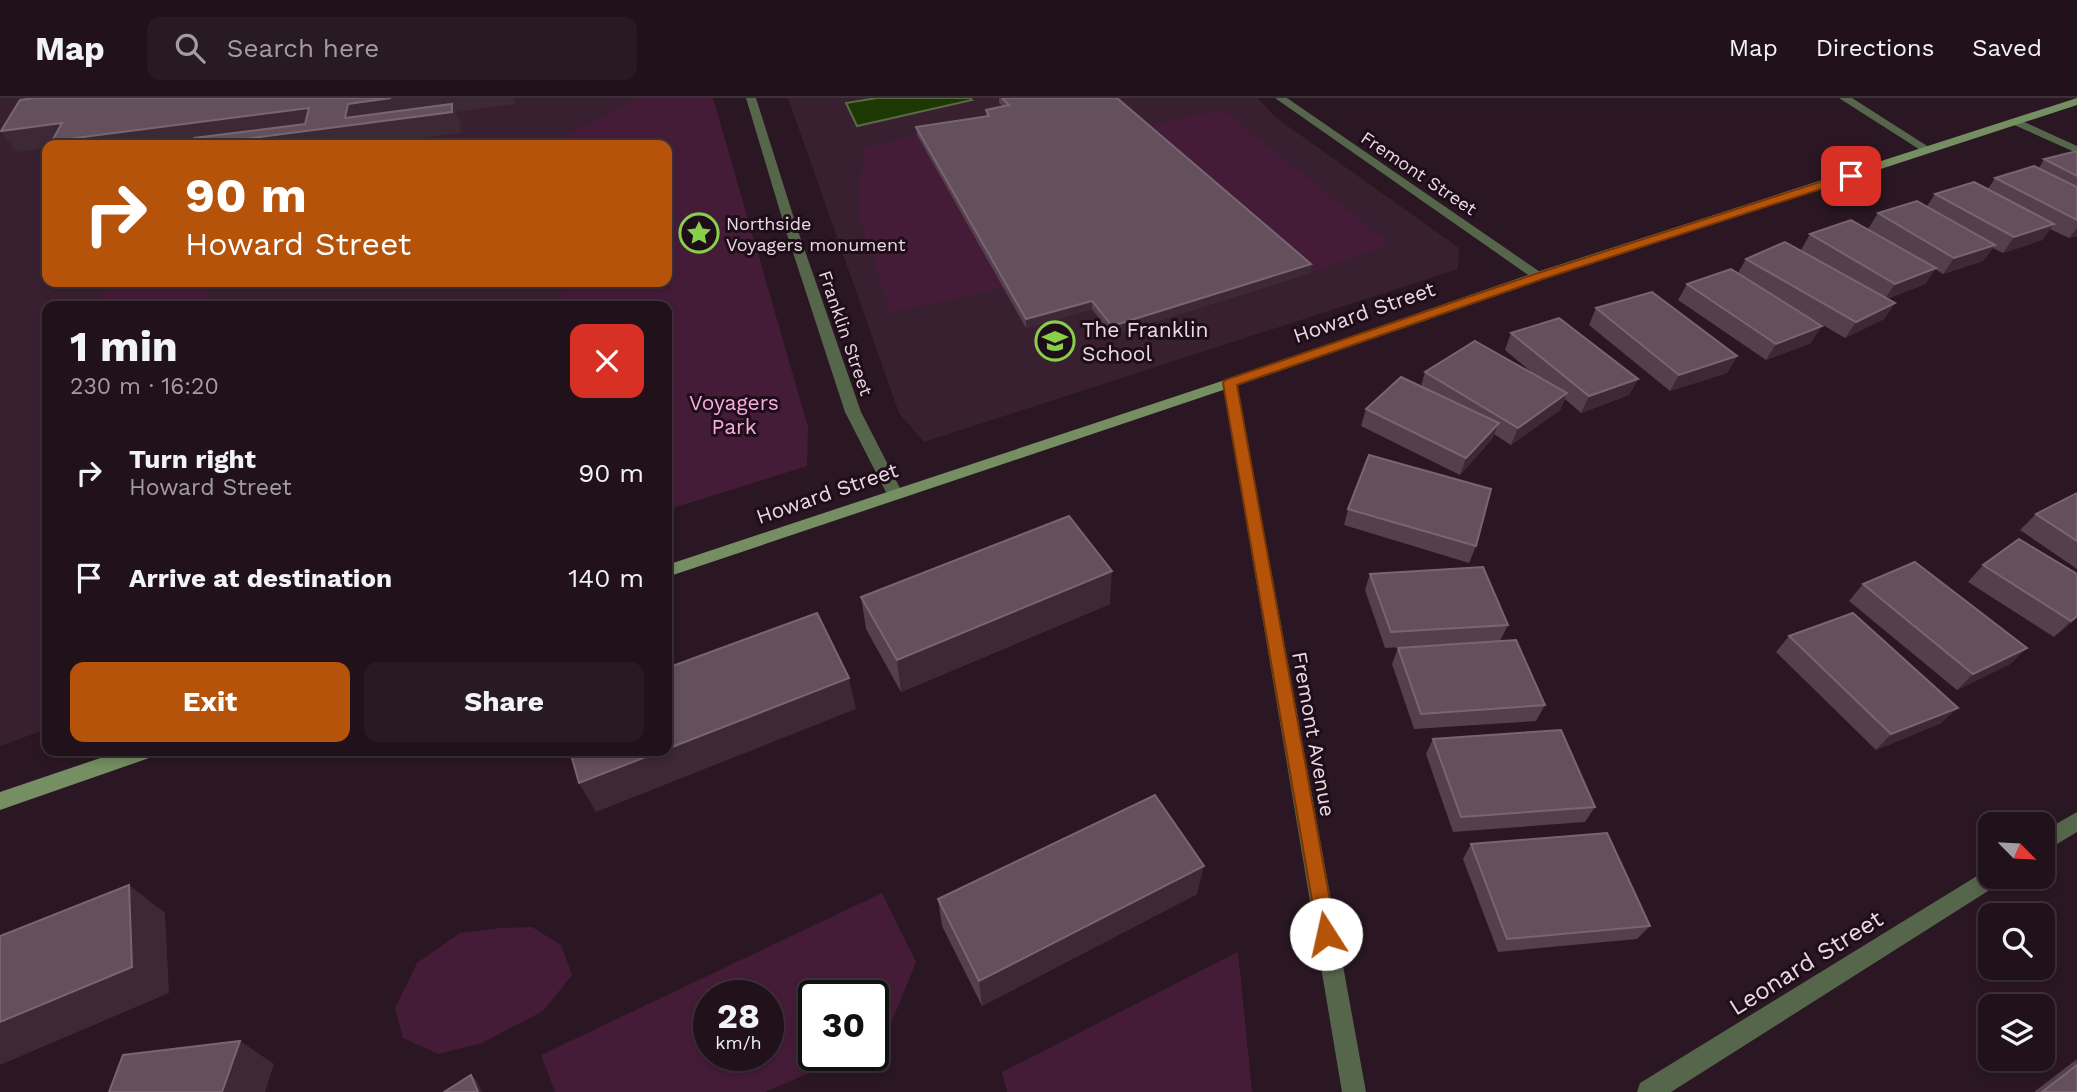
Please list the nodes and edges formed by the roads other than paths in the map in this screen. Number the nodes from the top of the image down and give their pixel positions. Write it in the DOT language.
graph roads {
  1 [pos="751,98"];
  2 [pos="1280,98"];
  3 [pos="1844,98"];
  4 [pos="2077,101"];
  5 [pos="2016,122"];
  6 [pos="2077,150"];
  7 [pos="1929,151"];
  8 [pos="1539,276"];
  9 [pos="1230,383"];
  10 [pos="895,494"];
  11 [pos="672,569"];
  12 [pos="130,756"];
  13 [pos="0,801"];
  14 [pos="2077,821"];
  15 [pos="2055,835"];
  16 [pos="1978,885"];
  17 [pos="1354,1092"];
  18 [pos="1649,1092"];
  1 -- 10 [label="street, Franklin Street"];
  2 -- 8 [label="street, Fremont Street"];
  3 -- 7 [label="street"];
  4 -- 5 [label="street, Howard Street"];
  5 -- 6 [label="street"];
  5 -- 7 [label="street, Howard Street"];
  7 -- 8 [label="street, Howard Street"];
  8 -- 9 [label="street, Howard Street"];
  9 -- 10 [label="street, Howard Street"];
  9 -- 17 [label="street, Fremont Avenue"];
  10 -- 11 [label="street, Howard Street"];
  12 -- 13 [label="street"];
  14 -- 15 [label="street"];
  16 -- 18 [label="street, Leonard Street"];
}
